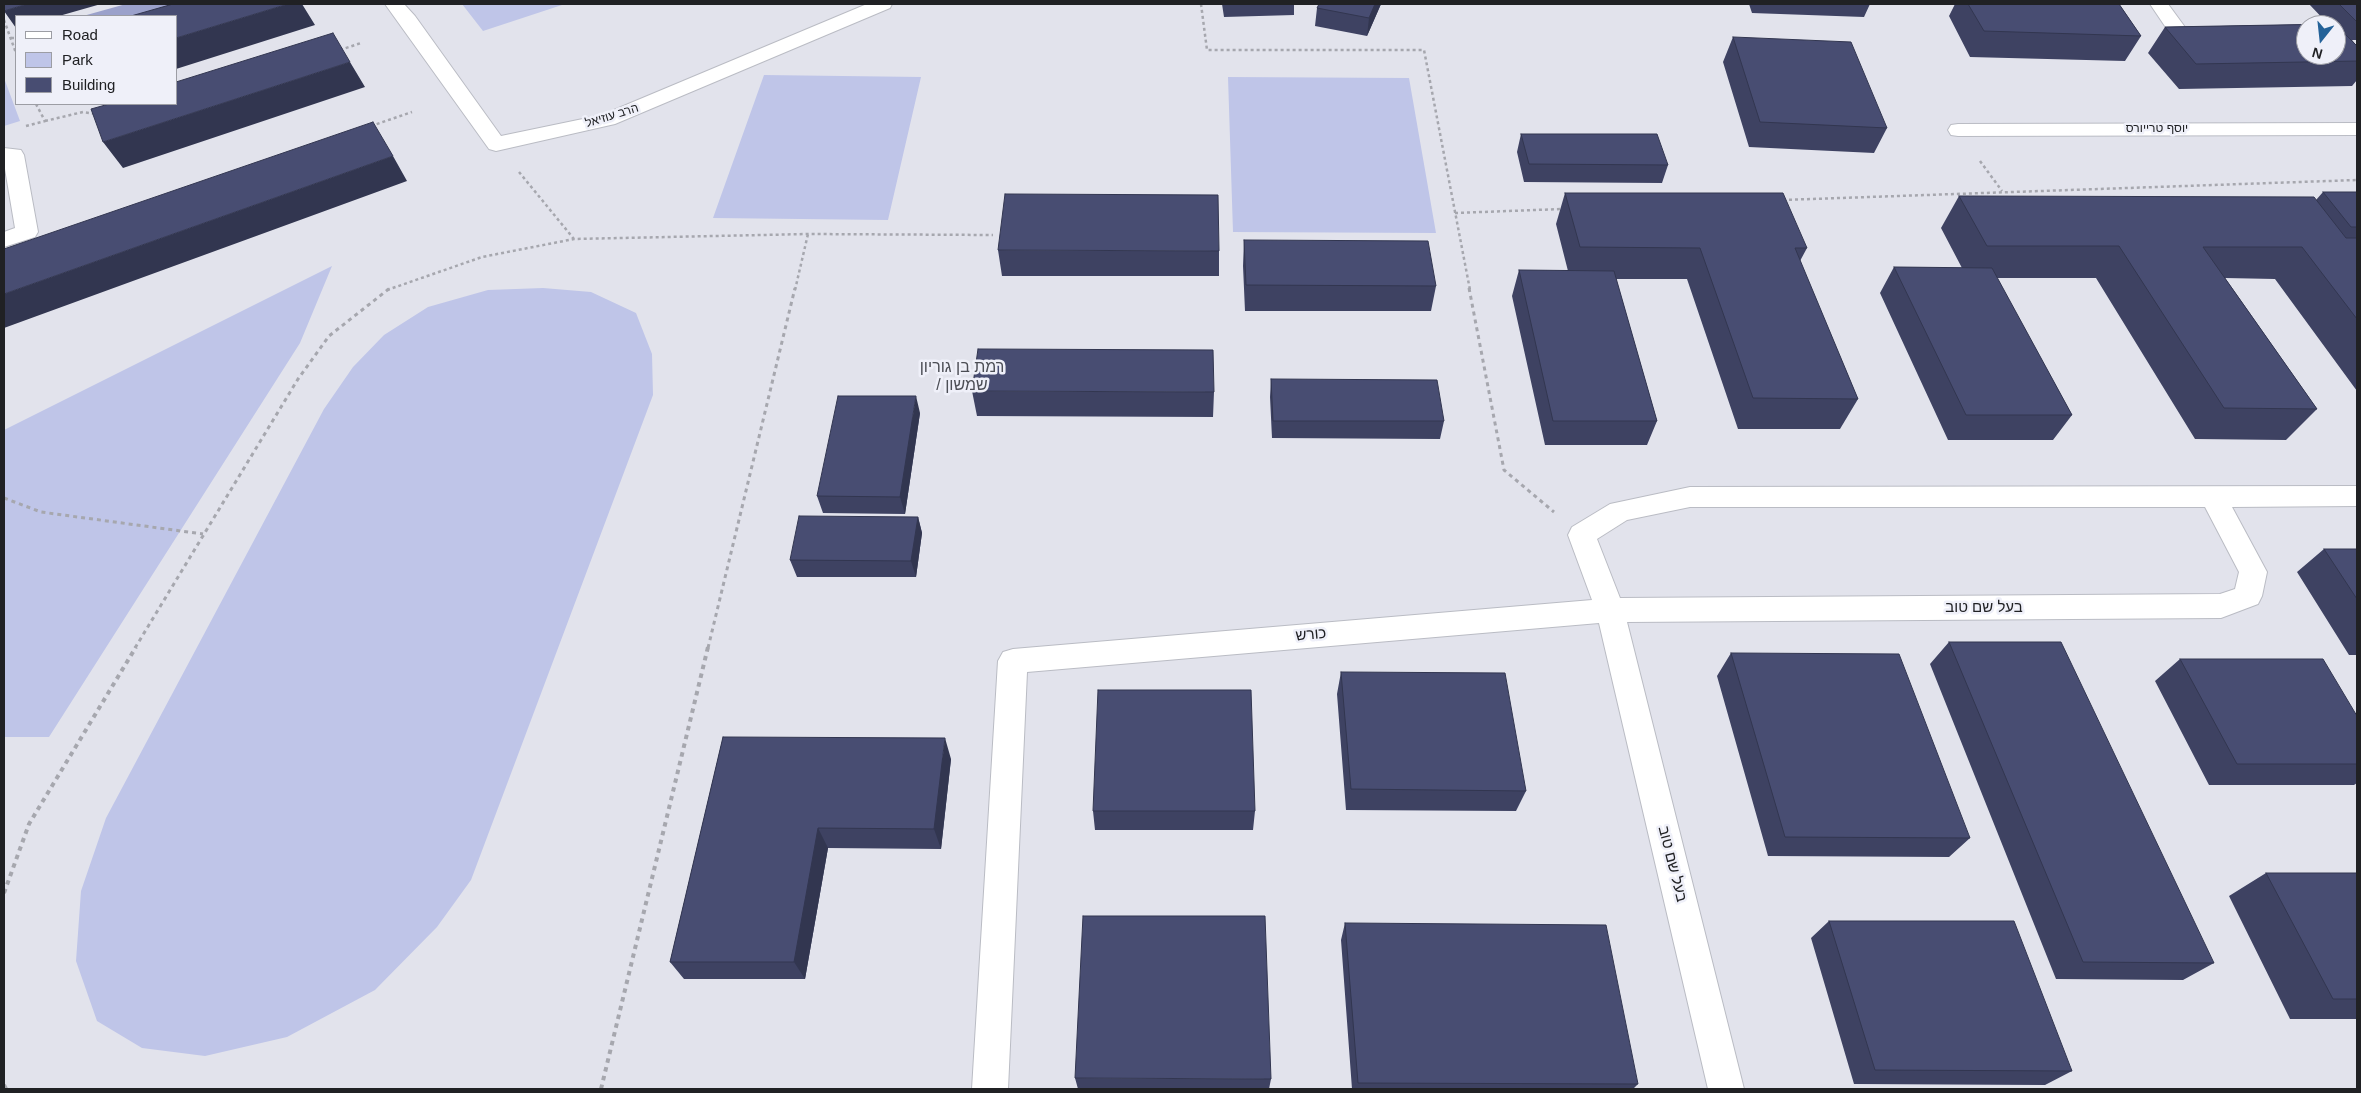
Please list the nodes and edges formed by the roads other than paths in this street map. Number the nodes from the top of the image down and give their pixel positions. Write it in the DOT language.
graph roads {
  1 [pos="394,4"];
  2 [pos="882,4"];
  3 [pos="2159,4"];
  4 [pos="2222,40"];
  5 [pos="2357,129"];
  6 [pos="1958,130"];
  7 [pos="4,155"];
  8 [pos="4,240"];
  9 [pos="2357,496"];
  10 [pos="2214,498"];
  11 [pos="1610,610"];
  12 [pos="990,1089"];
  13 [pos="1726,1089"];
  1 -- 2 [label="street, הרב עוזיאל"];
  3 -- 4 [label="street"];
  5 -- 6 [label="street, יוסף טרייורס"];
  7 -- 8 [label="street"];
  9 -- 10 [label="street"];
  10 -- 11 [label="street, בעל שם טוב"];
  10 -- 11 [label="street, בעל שם טוב"];
  11 -- 12 [label="street, כורש"];
  11 -- 13 [label="street, בעל שם טוב"];
}
